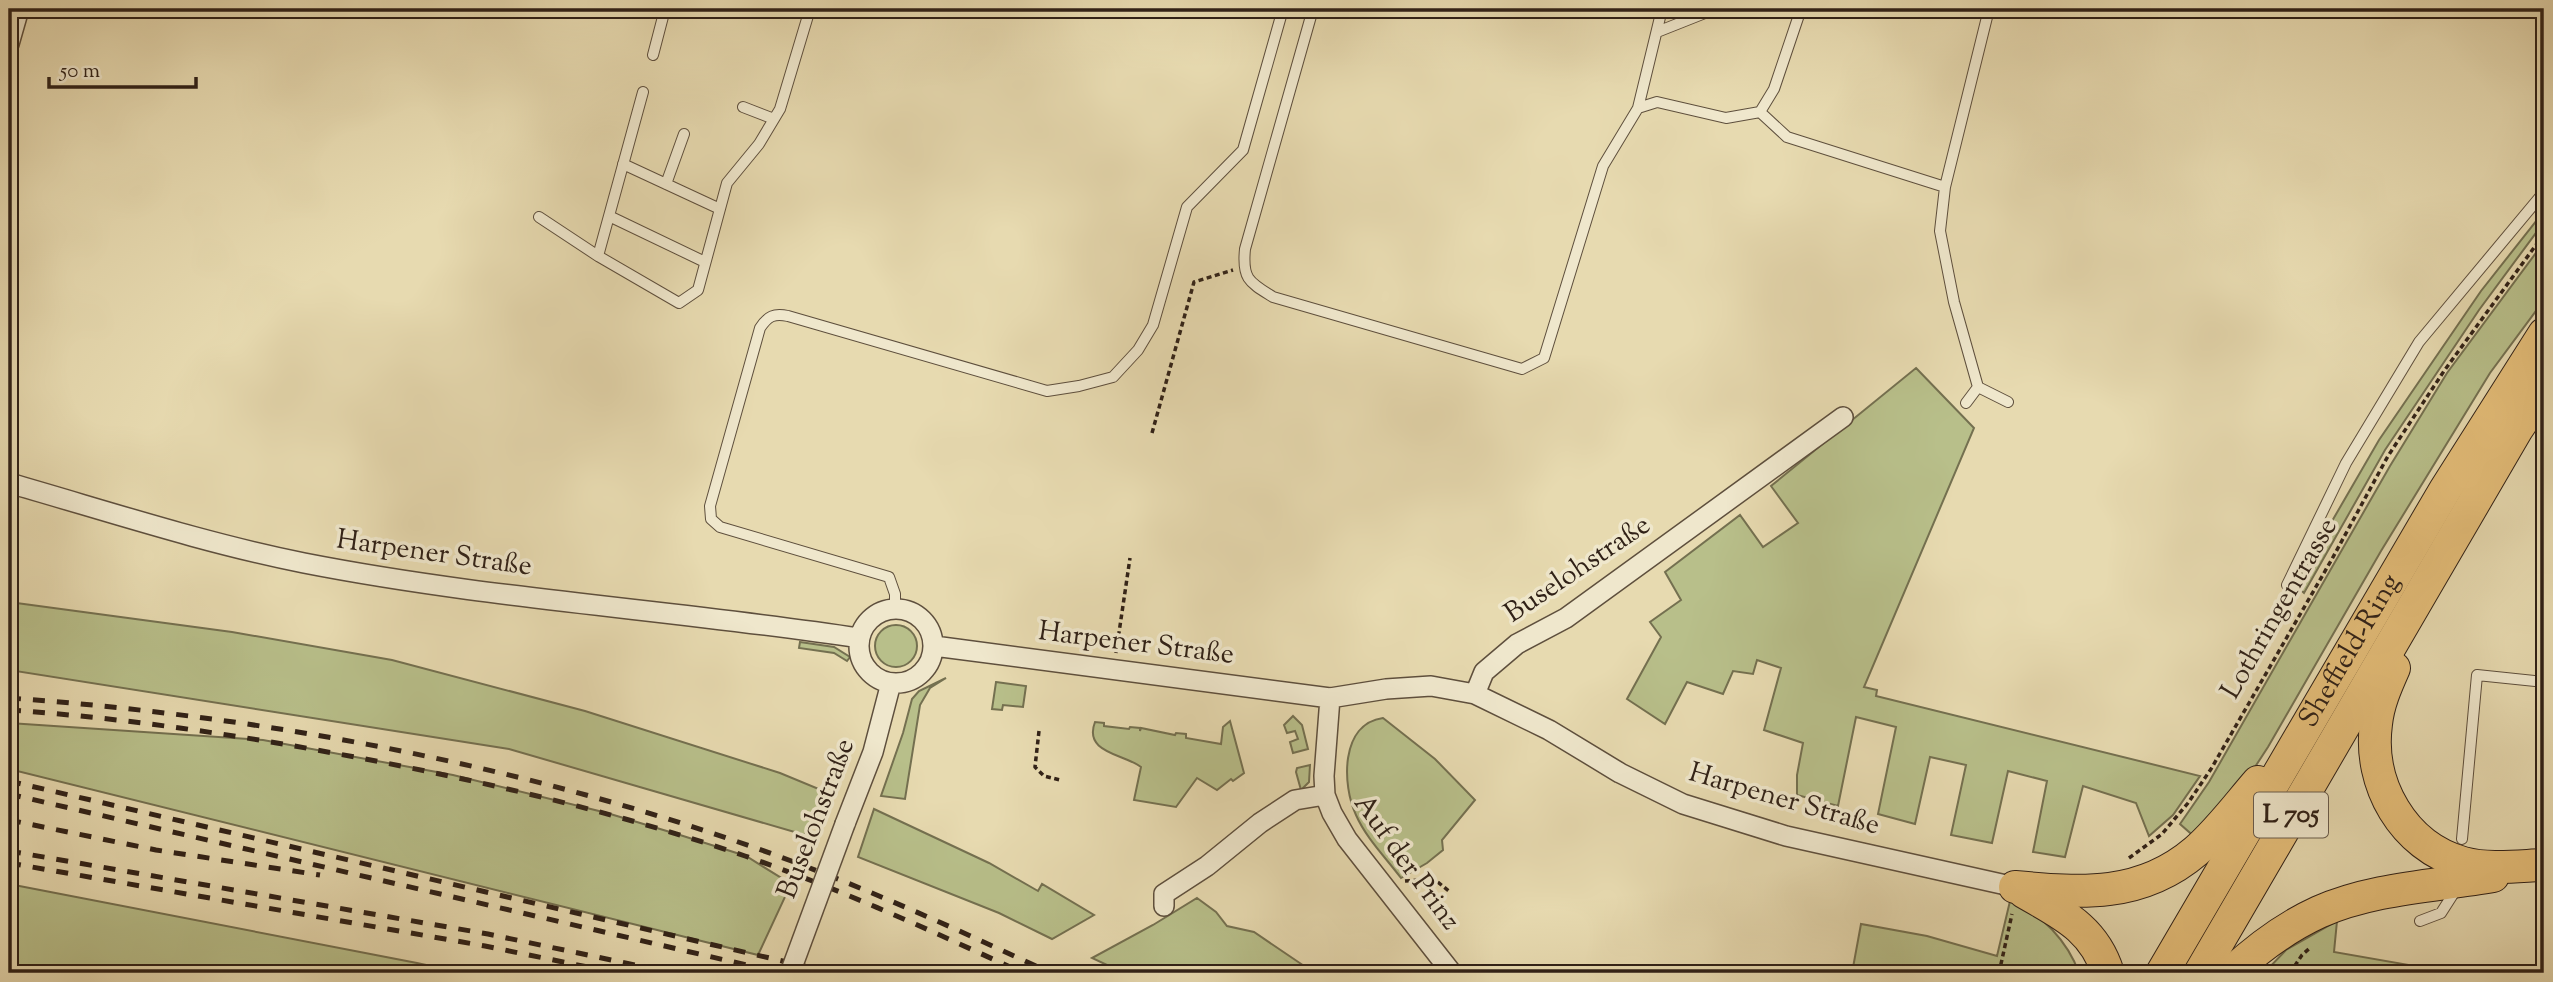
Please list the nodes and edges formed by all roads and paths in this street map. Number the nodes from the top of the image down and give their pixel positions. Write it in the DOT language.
graph roads {
  1 [pos="19,9"];
  2 [pos="665,9"];
  3 [pos="810,9"];
  4 [pos="1283,9"];
  5 [pos="1313,9"];
  6 [pos="1662,9"];
  7 [pos="1714,9"];
  8 [pos="1801,9"];
  9 [pos="1989,9"];
  10 [pos="1657,32"];
  11 [pos="9,44"];
  12 [pos="653,55"];
  13 [pos="643,92"];
  14 [pos="743,107"];
  15 [pos="1638,108"];
  16 [pos="1760,112"];
  17 [pos="774,119"];
  18 [pos="684,134"];
  19 [pos="623,164"];
  20 [pos="666,184"];
  21 [pos="1945,187"];
  22 [pos="2544,192"];
  23 [pos="720,209"];
  24 [pos="609,216"];
  25 [pos="538,218"];
  26 [pos="2544,234"];
  27 [pos="598,256"];
  28 [pos="705,262"];
  29 [pos="1243,267"];
  30 [pos="2544,334"];
  31 [pos="1978,387"];
  32 [pos="2544,390"];
  33 [pos="2008,402"];
  34 [pos="1966,403"];
  35 [pos="1843,417"];
  36 [pos="1152,433"];
  37 [pos="9,482"];
  38 [pos="1130,558"];
  39 [pos="2287,584"];
  40 [pos="2426,585"];
  41 [pos="895,608"];
  42 [pos="859,638"];
  43 [pos="934,646"];
  44 [pos="1113,669"];
  45 [pos="2544,682"];
  46 [pos="891,683"];
  47 [pos="1475,694"];
  48 [pos="1331,698"];
  49 [pos="2308,726"];
  50 [pos="1039,731"];
  51 [pos="1060,780"];
  52 [pos="1325,796"];
  53 [pos="2462,839"];
  54 [pos="2118,864"];
  55 [pos="2544,866"];
  56 [pos="2462,882"];
  57 [pos="2015,887"];
  58 [pos="1389,892"];
  59 [pos="1450,892"];
  60 [pos="1164,906"];
  61 [pos="2420,921"];
  62 [pos="2318,941"];
  63 [pos="790,973"];
  64 [pos="1452,973"];
  65 [pos="1999,973"];
  66 [pos="2108,973"];
  67 [pos="2162,973"];
  68 [pos="2200,973"];
  69 [pos="2231,973"];
  70 [pos="2290,973"];
  1 -- 11 [label="street"];
  2 -- 12 [label="lane"];
  3 -- 17 [label="lane"];
  4 -- 41 [label="lane"];
  5 -- 29 [label="lane"];
  6 -- 10 [label="lane"];
  7 -- 10 [label="lane"];
  8 -- 16 [label="lane"];
  9 -- 21 [label="lane"];
  10 -- 15 [label="lane"];
  13 -- 19 [label="lane"];
  14 -- 17 [label="lane"];
  15 -- 16 [label="lane"];
  15 -- 29 [label="lane"];
  16 -- 21 [label="lane"];
  17 -- 23 [label="lane"];
  18 -- 20 [label="lane"];
  19 -- 20 [label="lane"];
  19 -- 24 [label="lane"];
  20 -- 23 [label="lane"];
  21 -- 31 [label="lane"];
  22 -- 39 [label="lane"];
  23 -- 28 [label="lane"];
  24 -- 27 [label="lane"];
  24 -- 28 [label="lane"];
  25 -- 27 [label="lane"];
  26 -- 54 [label="path, Lothringentrasse"];
  27 -- 28 [label="lane"];
  29 -- 36 [label="path"];
  30 -- 49 [label="highway, Sheffield-Ring / L 705"];
  31 -- 33 [label="lane"];
  31 -- 34 [label="lane"];
  32 -- 40 [label="highway, Sheffield-Ring / L 705"];
  35 -- 47 [label="street, Buselohstraße"];
  37 -- 42 [label="street, Harpener Straße"];
  38 -- 44 [label="path"];
  40 -- 55 [label="highway, L 705"];
  40 -- 68 [label="highway, Sheffield-Ring / L 705"];
  41 -- 42 [label="street"];
  41 -- 43 [label="street"];
  42 -- 46 [label="street"];
  43 -- 44 [label="street, Harpener Straße"];
  43 -- 46 [label="street"];
  44 -- 48 [label="street, Harpener Straße"];
  45 -- 53 [label="lane"];
  46 -- 63 [label="street, Buselohstraße, bridge"];
  47 -- 48 [label="street"];
  47 -- 57 [label="street, Harpener Straße"];
  48 -- 52 [label="street, Auf der Prinz"];
  49 -- 57 [label="highway, L 705"];
  49 -- 67 [label="highway, Sheffield-Ring / L 705"];
  50 -- 51 [label="path"];
  52 -- 58 [label="street, Auf der Prinz"];
  52 -- 60 [label="street"];
  55 -- 56 [label="highway, L 705"];
  56 -- 61 [label="lane"];
  56 -- 69 [label="highway, L 705"];
  57 -- 65 [label="path"];
  57 -- 66 [label="highway"];
  58 -- 59 [label="path"];
  58 -- 64 [label="street, Auf der Prinz"];
  62 -- 70 [label="path"];
}
